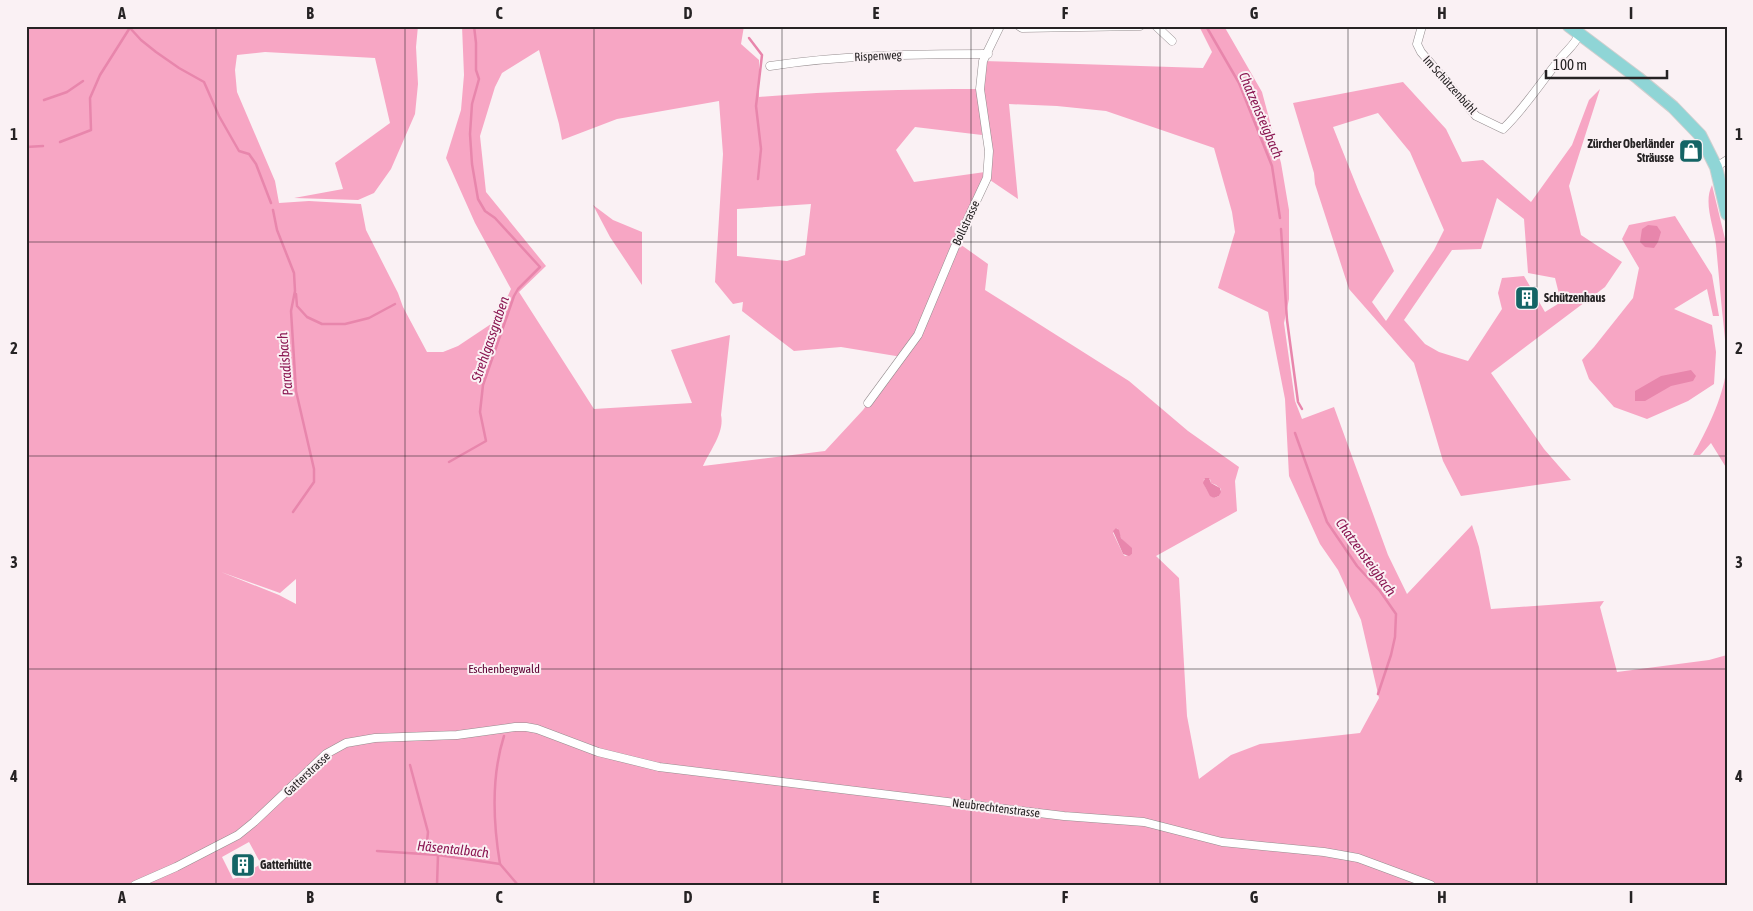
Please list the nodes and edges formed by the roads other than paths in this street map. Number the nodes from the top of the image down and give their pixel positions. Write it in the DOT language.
graph roads {
  1 [pos="1000,26"];
  2 [pos="1019,26"];
  3 [pos="1140,26"];
  4 [pos="1156,26"];
  5 [pos="1422,26"];
  6 [pos="1574,30"];
  7 [pos="1172,41"];
  8 [pos="988,54"];
  9 [pos="770,66"];
  10 [pos="1721,164"];
  11 [pos="1727,214"];
  12 [pos="868,403"];
  13 [pos="560,738"];
  14 [pos="135,885"];
  15 [pos="1431,885"];
  1 -- 8 [label="street, Bollstrasse"];
  2 -- 3 [label="street"];
  4 -- 7 [label="street"];
  5 -- 6 [label="street, Im Schützenbühl"];
  6 -- 10 [label="main road"];
  8 -- 9 [label="street, Rispenweg"];
  8 -- 12 [label="street, Bollstrasse"];
  10 -- 11 [label="main road"];
  13 -- 14 [label="street, Gatterstrasse"];
  13 -- 15 [label="street, Neubrechtenstrasse"];
}
